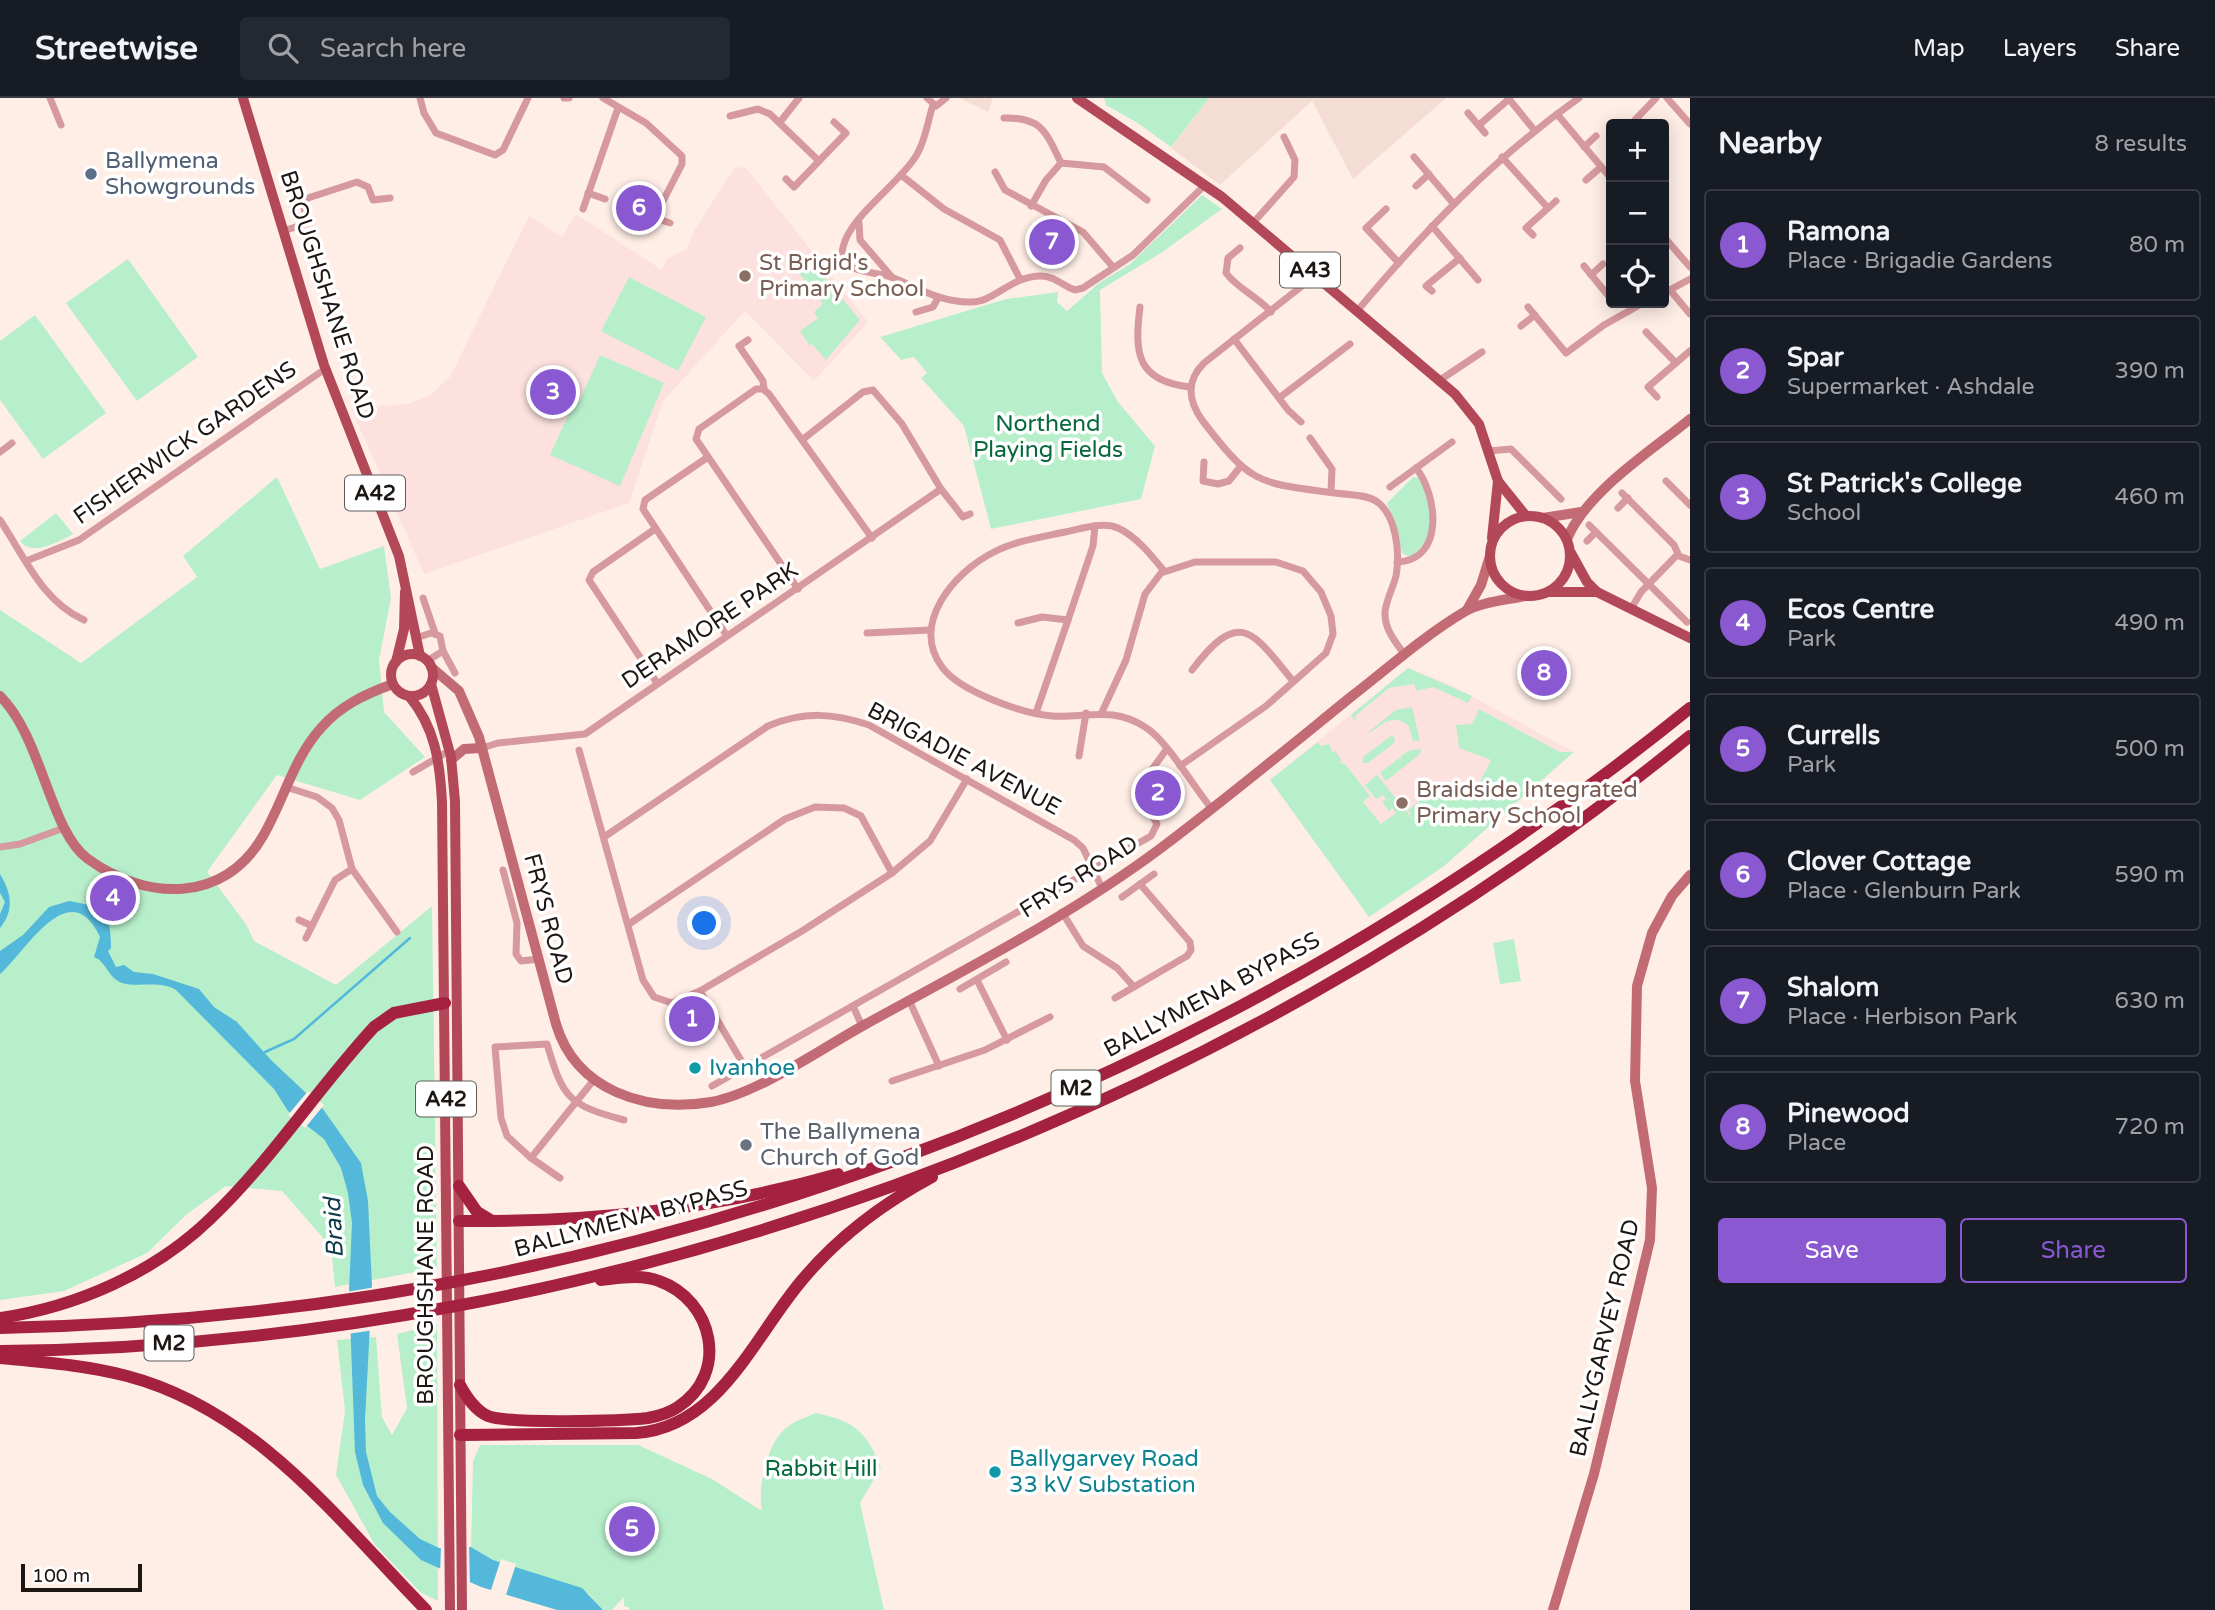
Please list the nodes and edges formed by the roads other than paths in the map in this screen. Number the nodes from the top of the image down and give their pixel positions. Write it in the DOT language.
graph roads {
  1 [pos="50,98"];
  2 [pos="243,98"];
  3 [pos="420,98"];
  4 [pos="528,98"];
  5 [pos="564,98"];
  6 [pos="569,98"];
  7 [pos="603,98"];
  8 [pos="799,98"];
  9 [pos="927,98"];
  10 [pos="946,98"];
  11 [pos="1077,98"];
  12 [pos="1579,98"];
  13 [pos="1656,98"];
  14 [pos="1667,98"];
  15 [pos="933,105"];
  16 [pos="618,108"];
  17 [pos="1468,113"];
  18 [pos="1557,114"];
  19 [pos="730,116"];
  20 [pos="1004,118"];
  21 [pos="1636,119"];
  22 [pos="834,121"];
  23 [pos="780,122"];
  24 [pos="1690,124"];
  25 [pos="61,125"];
  26 [pos="1479,125"];
  27 [pos="1535,131"];
  28 [pos="1485,133"];
  29 [pos="1596,136"];
  30 [pos="1284,137"];
  31 [pos="1584,147"];
  32 [pos="1414,157"];
  33 [pos="1502,157"];
  34 [pos="819,161"];
  35 [pos="1061,163"];
  36 [pos="1601,167"];
  37 [pos="995,172"];
  38 [pos="1606,173"];
  39 [pos="1429,174"];
  40 [pos="901,175"];
  41 [pos="786,180"];
  42 [pos="1586,180"];
  43 [pos="1205,185"];
  44 [pos="1416,186"];
  45 [pos="588,193"];
  46 [pos="390,198"];
  47 [pos="605,199"];
  48 [pos="1147,200"];
  49 [pos="1556,201"];
  50 [pos="1453,203"];
  51 [pos="1031,206"];
  52 [pos="1548,208"];
  53 [pos="583,209"];
  54 [pos="1386,209"];
  55 [pos="861,219"];
  56 [pos="670,223"];
  57 [pos="1253,223"];
  58 [pos="1432,226"];
  59 [pos="283,231"];
  60 [pos="1533,235"];
  61 [pos="1669,243"];
  62 [pos="1240,248"];
  63 [pos="1460,258"];
  64 [pos="1399,263"];
  65 [pos="1603,264"];
  66 [pos="1584,266"];
  67 [pos="1113,267"];
  68 [pos="1690,267"];
  69 [pos="1316,275"];
  70 [pos="1591,275"];
  71 [pos="892,277"];
  72 [pos="1020,279"];
  73 [pos="1690,279"];
  74 [pos="1478,280"];
  75 [pos="1432,291"];
  76 [pos="1669,291"];
  77 [pos="1606,293"];
  78 [pos="1669,294"];
  79 [pos="938,298"];
  80 [pos="1140,307"];
  81 [pos="1528,307"];
  82 [pos="1619,308"];
  83 [pos="1633,308"];
  84 [pos="1358,310"];
  85 [pos="916,312"];
  86 [pos="1270,312"];
  87 [pos="1623,313"];
  88 [pos="1690,314"];
  89 [pos="1535,315"];
  90 [pos="1521,326"];
  91 [pos="1646,332"];
  92 [pos="1234,339"];
  93 [pos="748,340"];
  94 [pos="1350,344"];
  95 [pos="1690,351"];
  96 [pos="1482,352"];
  97 [pos="1676,363"];
  98 [pos="325,369"];
  99 [pos="1440,380"];
  100 [pos="1190,387"];
  101 [pos="764,389"];
  102 [pos="1657,397"];
  103 [pos="1279,398"];
  104 [pos="1690,419"];
  105 [pos="1301,422"];
  106 [pos="1310,438"];
  107 [pos="802,440"];
  108 [pos="1452,442"];
  109 [pos="12,443"];
  110 [pos="1489,451"];
  111 [pos="0,452"];
  112 [pos="708,457"];
  113 [pos="1204,462"];
  114 [pos="1240,467"];
  115 [pos="1416,468"];
  116 [pos="1498,481"];
  117 [pos="1666,481"];
  118 [pos="1390,487"];
  119 [pos="941,489"];
  120 [pos="1331,492"];
  121 [pos="1561,499"];
  122 [pos="1690,505"];
  123 [pos="1618,508"];
  124 [pos="1581,512"];
  125 [pos="970,513"];
  126 [pos="1526,516"];
  127 [pos="1543,518"];
  128 [pos="0,520"];
  129 [pos="1589,525"];
  130 [pos="1095,526"];
  131 [pos="656,529"];
  132 [pos="1596,532"];
  133 [pos="872,538"];
  134 [pos="1567,539"];
  135 [pos="1587,541"];
  136 [pos="1491,551"];
  137 [pos="1570,553"];
  138 [pos="1677,555"];
  139 [pos="26,561"];
  140 [pos="1690,561"];
  141 [pos="1397,562"];
  142 [pos="1164,571"];
  143 [pos="405,582"];
  144 [pos="1648,584"];
  145 [pos="798,589"];
  146 [pos="1548,592"];
  147 [pos="1597,592"];
  148 [pos="1525,596"];
  149 [pos="422,597"];
  150 [pos="1467,610"];
  151 [pos="1631,610"];
  152 [pos="84,620"];
  153 [pos="1068,620"];
  154 [pos="1687,622"];
  155 [pos="1018,623"];
  156 [pos="930,630"];
  157 [pos="435,633"];
  158 [pos="867,633"];
  159 [pos="727,636"];
  160 [pos="416,638"];
  161 [pos="1690,638"];
  162 [pos="443,650"];
  163 [pos="1405,654"];
  164 [pos="426,661"];
  165 [pos="396,662"];
  166 [pos="1192,670"];
  167 [pos="453,677"];
  168 [pos="1293,681"];
  169 [pos="432,682"];
  170 [pos="657,682"];
  171 [pos="393,684"];
  172 [pos="0,696"];
  173 [pos="409,696"];
  174 [pos="1690,708"];
  175 [pos="1102,712"];
  176 [pos="1036,713"];
  177 [pos="1086,713"];
  178 [pos="1690,736"];
  179 [pos="482,748"];
  180 [pos="579,750"];
  181 [pos="1166,750"];
  182 [pos="438,756"];
  183 [pos="450,756"];
  184 [pos="1079,756"];
  185 [pos="1180,766"];
  186 [pos="412,772"];
  187 [pos="967,779"];
  188 [pos="286,787"];
  189 [pos="1212,809"];
  190 [pos="64,828"];
  191 [pos="604,837"];
  192 [pos="0,847"];
  193 [pos="352,869"];
  194 [pos="502,870"];
  195 [pos="1094,870"];
  196 [pos="892,873"];
  197 [pos="1154,874"];
  198 [pos="1690,875"];
  199 [pos="1140,884"];
  200 [pos="1102,888"];
  201 [pos="1122,897"];
  202 [pos="1062,912"];
  203 [pos="299,920"];
  204 [pos="629,924"];
  205 [pos="312,926"];
  206 [pos="397,932"];
  207 [pos="306,938"];
  208 [pos="539,959"];
  209 [pos="1006,962"];
  210 [pos="977,980"];
  211 [pos="1134,987"];
  212 [pos="960,989"];
  213 [pos="700,991"];
  214 [pos="1115,998"];
  215 [pos="909,1000"];
  216 [pos="445,1003"];
  217 [pos="853,1006"];
  218 [pos="458,1015"];
  219 [pos="1049,1017"];
  220 [pos="862,1026"];
  221 [pos="1007,1040"];
  222 [pos="939,1066"];
  223 [pos="745,1067"];
  224 [pos="892,1081"];
  225 [pos="593,1082"];
  226 [pos="712,1086"];
  227 [pos="576,1103"];
  228 [pos="624,1120"];
  229 [pos="926,1151"];
  230 [pos="975,1154"];
  231 [pos="531,1158"];
  232 [pos="560,1178"];
  233 [pos="459,1186"];
  234 [pos="453,1221"];
  235 [pos="492,1221"];
  236 [pos="541,1287"];
  237 [pos="0,1318"];
  238 [pos="0,1328"];
  239 [pos="0,1351"];
  240 [pos="0,1358"];
  241 [pos="460,1385"];
  242 [pos="454,1435"];
  243 [pos="426,1610"];
  244 [pos="450,1610"];
  245 [pos="462,1610"];
  246 [pos="1553,1610"];
  1 -- 25 [label="street"];
  2 -- 59 [label="main road, BROUGHSHANE ROAD / A42"];
  3 -- 4 [label="street"];
  5 -- 6 [label="street"];
  7 -- 16 [label="street"];
  8 -- 23 [label="street"];
  9 -- 15 [label="street"];
  10 -- 15 [label="street"];
  11 -- 43 [label="main road, A43"];
  12 -- 18 [label="street"];
  13 -- 21 [label="street"];
  14 -- 24 [label="street"];
  15 -- 40 [label="street"];
  16 -- 45 [label="street"];
  16 -- 56 [label="street"];
  17 -- 26 [label="street"];
  18 -- 27 [label="street"];
  18 -- 31 [label="street"];
  19 -- 23 [label="street"];
  20 -- 35 [label="street"];
  22 -- 34 [label="street"];
  23 -- 34 [label="street"];
  26 -- 27 [label="street"];
  26 -- 28 [label="street"];
  27 -- 33 [label="street"];
  29 -- 31 [label="street"];
  30 -- 57 [label="street"];
  31 -- 36 [label="street"];
  32 -- 39 [label="street"];
  33 -- 50 [label="street"];
  33 -- 52 [label="street"];
  34 -- 41 [label="street"];
  35 -- 48 [label="street"];
  35 -- 51 [label="street"];
  36 -- 38 [label="street"];
  36 -- 42 [label="street"];
  37 -- 51 [label="street"];
  39 -- 44 [label="street"];
  39 -- 50 [label="street"];
  40 -- 55 [label="street"];
  40 -- 72 [label="street"];
  43 -- 57 [label="main road, A43"];
  43 -- 67 [label="street"];
  45 -- 47 [label="street"];
  45 -- 53 [label="street"];
  46 -- 59 [label="street"];
  49 -- 52 [label="street"];
  50 -- 58 [label="street"];
  51 -- 67 [label="street"];
  52 -- 60 [label="street"];
  54 -- 64 [label="street"];
  55 -- 71 [label="street"];
  55 -- 71 [label="street"];
  57 -- 69 [label="main road, A43"];
  58 -- 63 [label="street"];
  58 -- 64 [label="street"];
  59 -- 98 [label="main road, BROUGHSHANE ROAD / A42"];
  61 -- 68 [label="street"];
  62 -- 86 [label="street"];
  63 -- 74 [label="street"];
  63 -- 75 [label="street"];
  64 -- 84 [label="street"];
  65 -- 70 [label="street"];
  66 -- 70 [label="street"];
  67 -- 72 [label="street"];
  69 -- 84 [label="main road, A43"];
  69 -- 86 [label="street"];
  70 -- 77 [label="street"];
  71 -- 79 [label="street"];
  72 -- 79 [label="street"];
  73 -- 76 [label="street"];
  78 -- 88 [label="street"];
  79 -- 85 [label="street"];
  80 -- 100 [label="street"];
  81 -- 89 [label="street"];
  82 -- 87 [label="street"];
  83 -- 87 [label="street"];
  84 -- 99 [label="main road, A43"];
  86 -- 92 [label="street"];
  87 -- 89 [label="street"];
  89 -- 90 [label="street"];
  91 -- 97 [label="street"];
  92 -- 100 [label="street"];
  92 -- 103 [label="street"];
  93 -- 101 [label="street"];
  94 -- 103 [label="street"];
  95 -- 97 [label="street"];
  96 -- 99 [label="street"];
  97 -- 102 [label="street"];
  98 -- 139 [label="street, FISHERWICK GARDENS"];
  98 -- 143 [label="main road, BROUGHSHANE ROAD / A42"];
  99 -- 110 [label="main road, A43"];
  100 -- 114 [label="street"];
  101 -- 107 [label="street"];
  101 -- 112 [label="street"];
  103 -- 105 [label="street"];
  104 -- 124 [label="street"];
  106 -- 120 [label="street"];
  107 -- 119 [label="street"];
  107 -- 133 [label="street"];
  108 -- 115 [label="street"];
  109 -- 111 [label="street"];
  110 -- 116 [label="main road, A43"];
  110 -- 121 [label="street"];
  112 -- 131 [label="street"];
  112 -- 145 [label="street"];
  113 -- 114 [label="street"];
  114 -- 120 [label="street"];
  115 -- 118 [label="street"];
  115 -- 141 [label="street"];
  116 -- 126 [label="main road, A43"];
  116 -- 136 [label="main road, A43"];
  117 -- 122 [label="street"];
  119 -- 125 [label="street"];
  119 -- 133 [label="street, DERAMORE PARK"];
  120 -- 141 [label="street"];
  123 -- 138 [label="street"];
  124 -- 127 [label="street"];
  124 -- 134 [label="street"];
  126 -- 127 [label="main road"];
  126 -- 136 [label="main road"];
  127 -- 134 [label="main road"];
  128 -- 139 [label="street"];
  129 -- 132 [label="street"];
  130 -- 142 [label="street"];
  130 -- 153 [label="street"];
  130 -- 156 [label="street"];
  131 -- 159 [label="street"];
  131 -- 170 [label="street"];
  132 -- 135 [label="street"];
  132 -- 144 [label="street"];
  133 -- 145 [label="street, DERAMORE PARK"];
  134 -- 137 [label="main road"];
  136 -- 148 [label="main road"];
  136 -- 150 [label="street, FRYS ROAD"];
  137 -- 146 [label="main road"];
  137 -- 147 [label="main road"];
  138 -- 140 [label="street"];
  138 -- 144 [label="street"];
  139 -- 152 [label="street"];
  141 -- 163 [label="street"];
  142 -- 168 [label="street"];
  142 -- 175 [label="street"];
  143 -- 160 [label="main road, A42"];
  143 -- 165 [label="main road, A42"];
  144 -- 151 [label="street"];
  144 -- 154 [label="street"];
  145 -- 159 [label="street, DERAMORE PARK"];
  146 -- 147 [label="main road"];
  146 -- 148 [label="main road"];
  147 -- 151 [label="main road"];
  148 -- 150 [label="street, FRYS ROAD"];
  149 -- 157 [label="street"];
  150 -- 163 [label="street, FRYS ROAD"];
  151 -- 161 [label="main road"];
  153 -- 155 [label="street"];
  153 -- 176 [label="street"];
  156 -- 158 [label="street"];
  156 -- 176 [label="street"];
  157 -- 160 [label="street"];
  157 -- 162 [label="street"];
  159 -- 170 [label="street, DERAMORE PARK"];
  160 -- 164 [label="main road, A42"];
  162 -- 164 [label="street"];
  162 -- 167 [label="street"];
  163 -- 189 [label="street, FRYS ROAD"];
  164 -- 165 [label="main road"];
  164 -- 167 [label="street, FRYS ROAD"];
  164 -- 169 [label="main road, A42"];
  165 -- 171 [label="main road, A42"];
  166 -- 168 [label="street"];
  167 -- 169 [label="street"];
  167 -- 179 [label="street, FRYS ROAD"];
  168 -- 185 [label="street"];
  169 -- 173 [label="main road"];
  169 -- 183 [label="main road, BROUGHSHANE ROAD / A42"];
  170 -- 179 [label="street, DERAMORE PARK"];
  171 -- 173 [label="main road, A42"];
  171 -- 188 [label="street"];
  172 -- 190 [label="street"];
  173 -- 182 [label="main road, BROUGHSHANE ROAD / A42"];
  174 -- 229 [label="highway, BALLYMENA BYPASS / M2"];
  175 -- 177 [label="street"];
  175 -- 181 [label="street"];
  176 -- 177 [label="street"];
  177 -- 184 [label="street"];
  178 -- 230 [label="highway, BALLYMENA BYPASS / M2"];
  179 -- 183 [label="street"];
  179 -- 208 [label="street, FRYS ROAD"];
  180 -- 191 [label="street"];
  181 -- 185 [label="street"];
  181 -- 195 [label="street, FRYS ROAD"];
  182 -- 183 [label="street"];
  182 -- 186 [label="street"];
  182 -- 216 [label="main road, BROUGHSHANE ROAD / A42"];
  183 -- 218 [label="main road, BROUGHSHANE ROAD / A42"];
  185 -- 189 [label="street"];
  187 -- 191 [label="street, BRIGADIE AVENUE"];
  187 -- 195 [label="street, BRIGADIE AVENUE"];
  187 -- 196 [label="street"];
  188 -- 190 [label="street"];
  188 -- 193 [label="street"];
  189 -- 200 [label="street, FRYS ROAD"];
  190 -- 192 [label="street"];
  191 -- 204 [label="street"];
  193 -- 205 [label="street"];
  193 -- 206 [label="street"];
  194 -- 208 [label="street"];
  195 -- 200 [label="street, BRIGADIE AVENUE"];
  195 -- 217 [label="street, FRYS ROAD"];
  196 -- 204 [label="street"];
  196 -- 213 [label="street"];
  197 -- 199 [label="street"];
  198 -- 246 [label="street, BALLYGARVEY ROAD"];
  199 -- 201 [label="street"];
  199 -- 211 [label="street"];
  200 -- 202 [label="street, FRYS ROAD"];
  202 -- 211 [label="street"];
  202 -- 215 [label="street, FRYS ROAD"];
  203 -- 205 [label="street"];
  204 -- 213 [label="street"];
  205 -- 207 [label="street"];
  208 -- 225 [label="street, FRYS ROAD"];
  209 -- 210 [label="street"];
  210 -- 212 [label="street"];
  210 -- 221 [label="street"];
  211 -- 214 [label="street"];
  213 -- 223 [label="street"];
  215 -- 220 [label="street, FRYS ROAD"];
  215 -- 222 [label="street"];
  216 -- 218 [label="main road"];
  216 -- 234 [label="main road, BROUGHSHANE ROAD / A42"];
  216 -- 237 [label="highway"];
  217 -- 220 [label="street"];
  217 -- 223 [label="street, FRYS ROAD"];
  218 -- 233 [label="main road, BROUGHSHANE ROAD / A42"];
  219 -- 221 [label="street"];
  220 -- 225 [label="street, FRYS ROAD"];
  221 -- 222 [label="street"];
  222 -- 224 [label="street"];
  223 -- 226 [label="street, FRYS ROAD"];
  225 -- 227 [label="street"];
  227 -- 228 [label="street"];
  227 -- 231 [label="street"];
  227 -- 231 [label="street"];
  229 -- 235 [label="highway"];
  229 -- 238 [label="highway, BALLYMENA BYPASS / M2"];
  230 -- 236 [label="highway, BALLYMENA BYPASS / M2"];
  230 -- 242 [label="highway"];
  231 -- 232 [label="street"];
  233 -- 234 [label="main road, BROUGHSHANE ROAD / A42"];
  233 -- 235 [label="highway"];
  234 -- 235 [label="highway"];
  234 -- 241 [label="main road, BROUGHSHANE ROAD / A42"];
  234 -- 242 [label="main road, BROUGHSHANE ROAD / A42"];
  236 -- 239 [label="highway, BALLYMENA BYPASS / M2"];
  236 -- 241 [label="highway"];
  240 -- 243 [label="highway"];
  241 -- 242 [label="main road, A42"];
  242 -- 244 [label="main road, BROUGHSHANE ROAD / A42"];
  242 -- 245 [label="main road, A42"];
}
